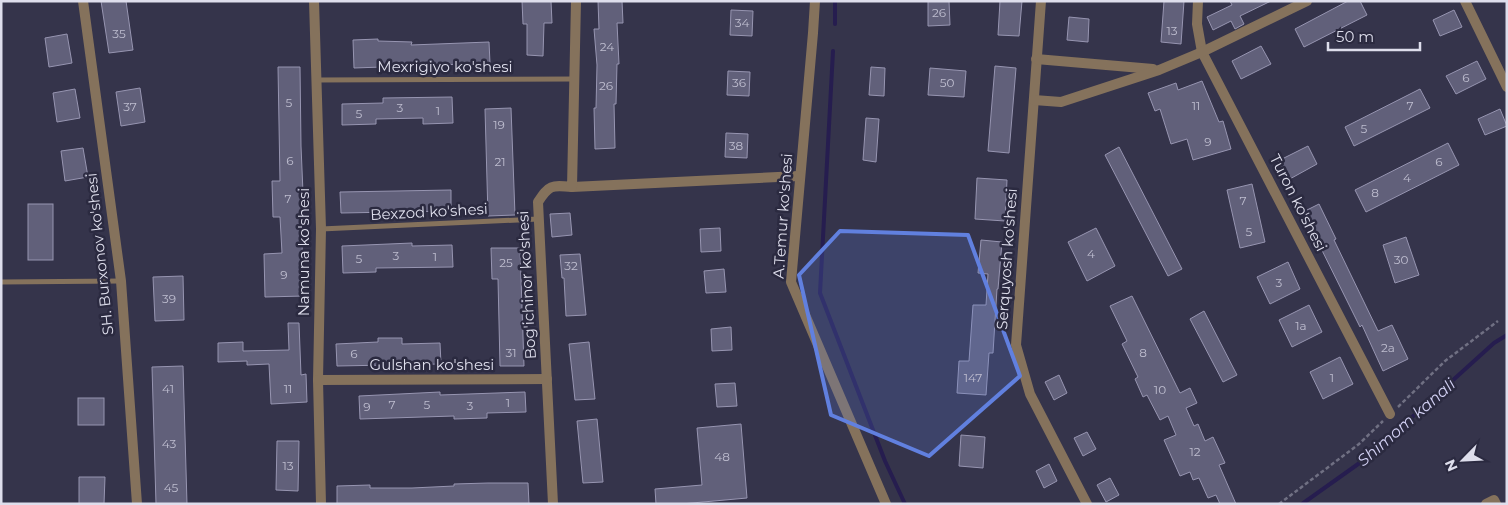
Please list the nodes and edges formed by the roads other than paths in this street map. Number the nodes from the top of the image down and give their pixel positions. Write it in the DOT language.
graph roads {
  1 [pos="83,1"];
  2 [pos="314,1"];
  3 [pos="576,1"];
  4 [pos="815,1"];
  5 [pos="1041,1"];
  6 [pos="1198,1"];
  7 [pos="1307,1"];
  8 [pos="1465,1"];
  9 [pos="1202,52"];
  10 [pos="1036,59"];
  11 [pos="1159,70"];
  12 [pos="574,79"];
  13 [pos="316,80"];
  14 [pos="1507,87"];
  15 [pos="1034,100"];
  16 [pos="799,176"];
  17 [pos="572,187"];
  18 [pos="538,219"];
  19 [pos="322,230"];
  20 [pos="121,281"];
  21 [pos="1,282"];
  22 [pos="547,379"];
  23 [pos="318,380"];
  24 [pos="1390,414"];
  25 [pos="136,504"];
  26 [pos="322,504"];
  27 [pos="552,504"];
  28 [pos="886,504"];
  29 [pos="1087,504"];
  1 -- 20 [label="street, SH. Burxonov ko'shesi"];
  2 -- 13 [label="street, Namuna ko'shesi"];
  3 -- 12 [label="street"];
  4 -- 16 [label="street, A.Temur ko'shesi"];
  5 -- 10 [label="street, Serquyosh ko'shesi"];
  6 -- 9 [label="street, Turon ko'shesi"];
  7 -- 9 [label="street"];
  8 -- 14 [label="street"];
  9 -- 11 [label="street"];
  9 -- 24 [label="street, Turon ko'shesi"];
  10 -- 11 [label="street"];
  10 -- 15 [label="street, Serquyosh ko'shesi"];
  11 -- 15 [label="street"];
  12 -- 13 [label="lane, Mexrigiyo ko'shesi"];
  12 -- 17 [label="street"];
  13 -- 19 [label="street, Namuna ko'shesi"];
  15 -- 29 [label="street, Serquyosh ko'shesi"];
  16 -- 17 [label="street, Bog'ichinor ko'shesi"];
  16 -- 28 [label="street, A.Temur ko'shesi"];
  17 -- 18 [label="street, Bog'ichinor ko'shesi"];
  18 -- 19 [label="lane, Bexzod ko'shesi"];
  18 -- 22 [label="street, Bog'ichinor ko'shesi"];
  19 -- 23 [label="street, Namuna ko'shesi"];
  20 -- 21 [label="lane"];
  20 -- 25 [label="street, SH. Burxonov ko'shesi"];
  22 -- 23 [label="street, Gulshan ko'shesi"];
  22 -- 27 [label="street, Bog'ichinor ko'shesi"];
  23 -- 26 [label="street, Namuna ko'shesi"];
}
